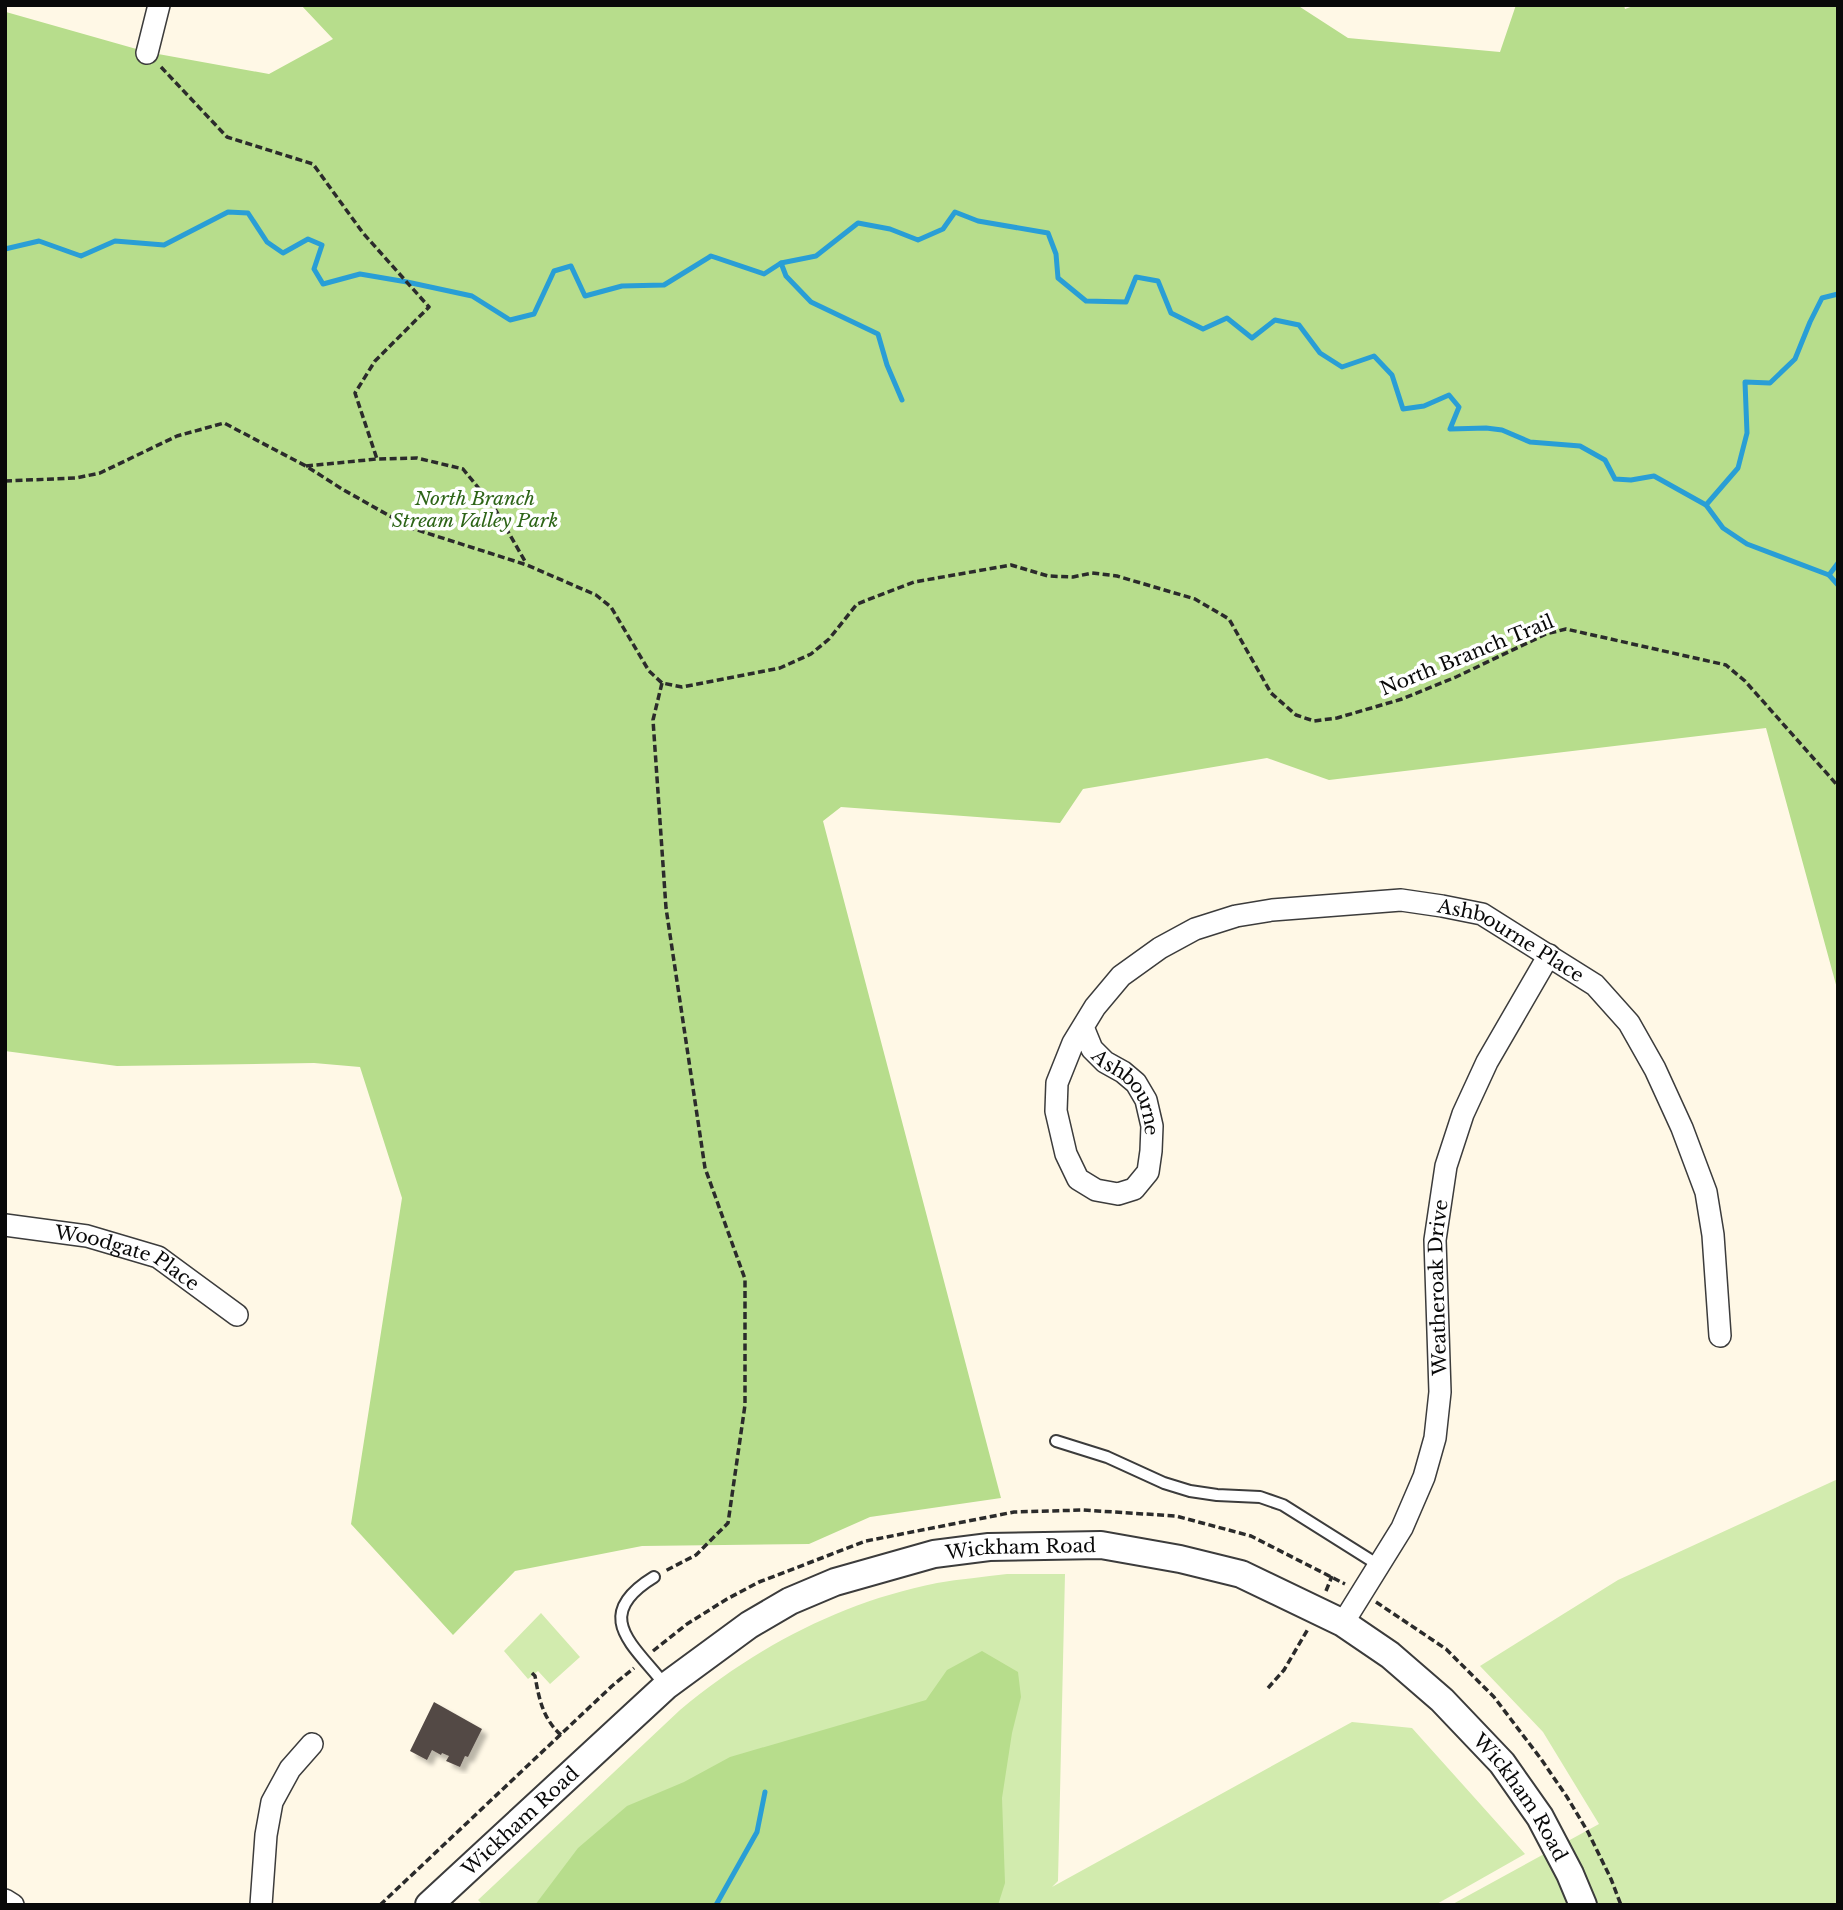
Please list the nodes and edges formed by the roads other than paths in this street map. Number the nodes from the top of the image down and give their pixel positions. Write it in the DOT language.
graph roads {
  1 [pos="159,5"];
  2 [pos="147,52"];
  3 [pos="1549,955"];
  4 [pos="1083,1027"];
  5 [pos="5,1225"];
  6 [pos="237,1315"];
  7 [pos="1720,1336"];
  8 [pos="1056,1441"];
  9 [pos="1380,1566"];
  10 [pos="654,1577"];
  11 [pos="1343,1623"];
  12 [pos="666,1686"];
  13 [pos="312,1744"];
  14 [pos="5,1900"];
  15 [pos="13,1905"];
  16 [pos="261,1905"];
  17 [pos="429,1905"];
  18 [pos="1583,1905"];
  1 -- 2 [label="street"];
  3 -- 4 [label="street, Ashbourne Place"];
  3 -- 7 [label="street, Ashbourne Place"];
  3 -- 9 [label="street, Weatheroak Drive"];
  4 -- 4 [label="street, Ashbourne"];
  5 -- 6 [label="street, Woodgate Place"];
  8 -- 9 [label="lane"];
  9 -- 11 [label="street, Weatheroak Drive"];
  10 -- 12 [label="lane"];
  11 -- 12 [label="street, Wickham Road"];
  11 -- 18 [label="street, Wickham Road"];
  12 -- 17 [label="street, Wickham Road"];
  13 -- 16 [label="street"];
  14 -- 15 [label="street"];
}
